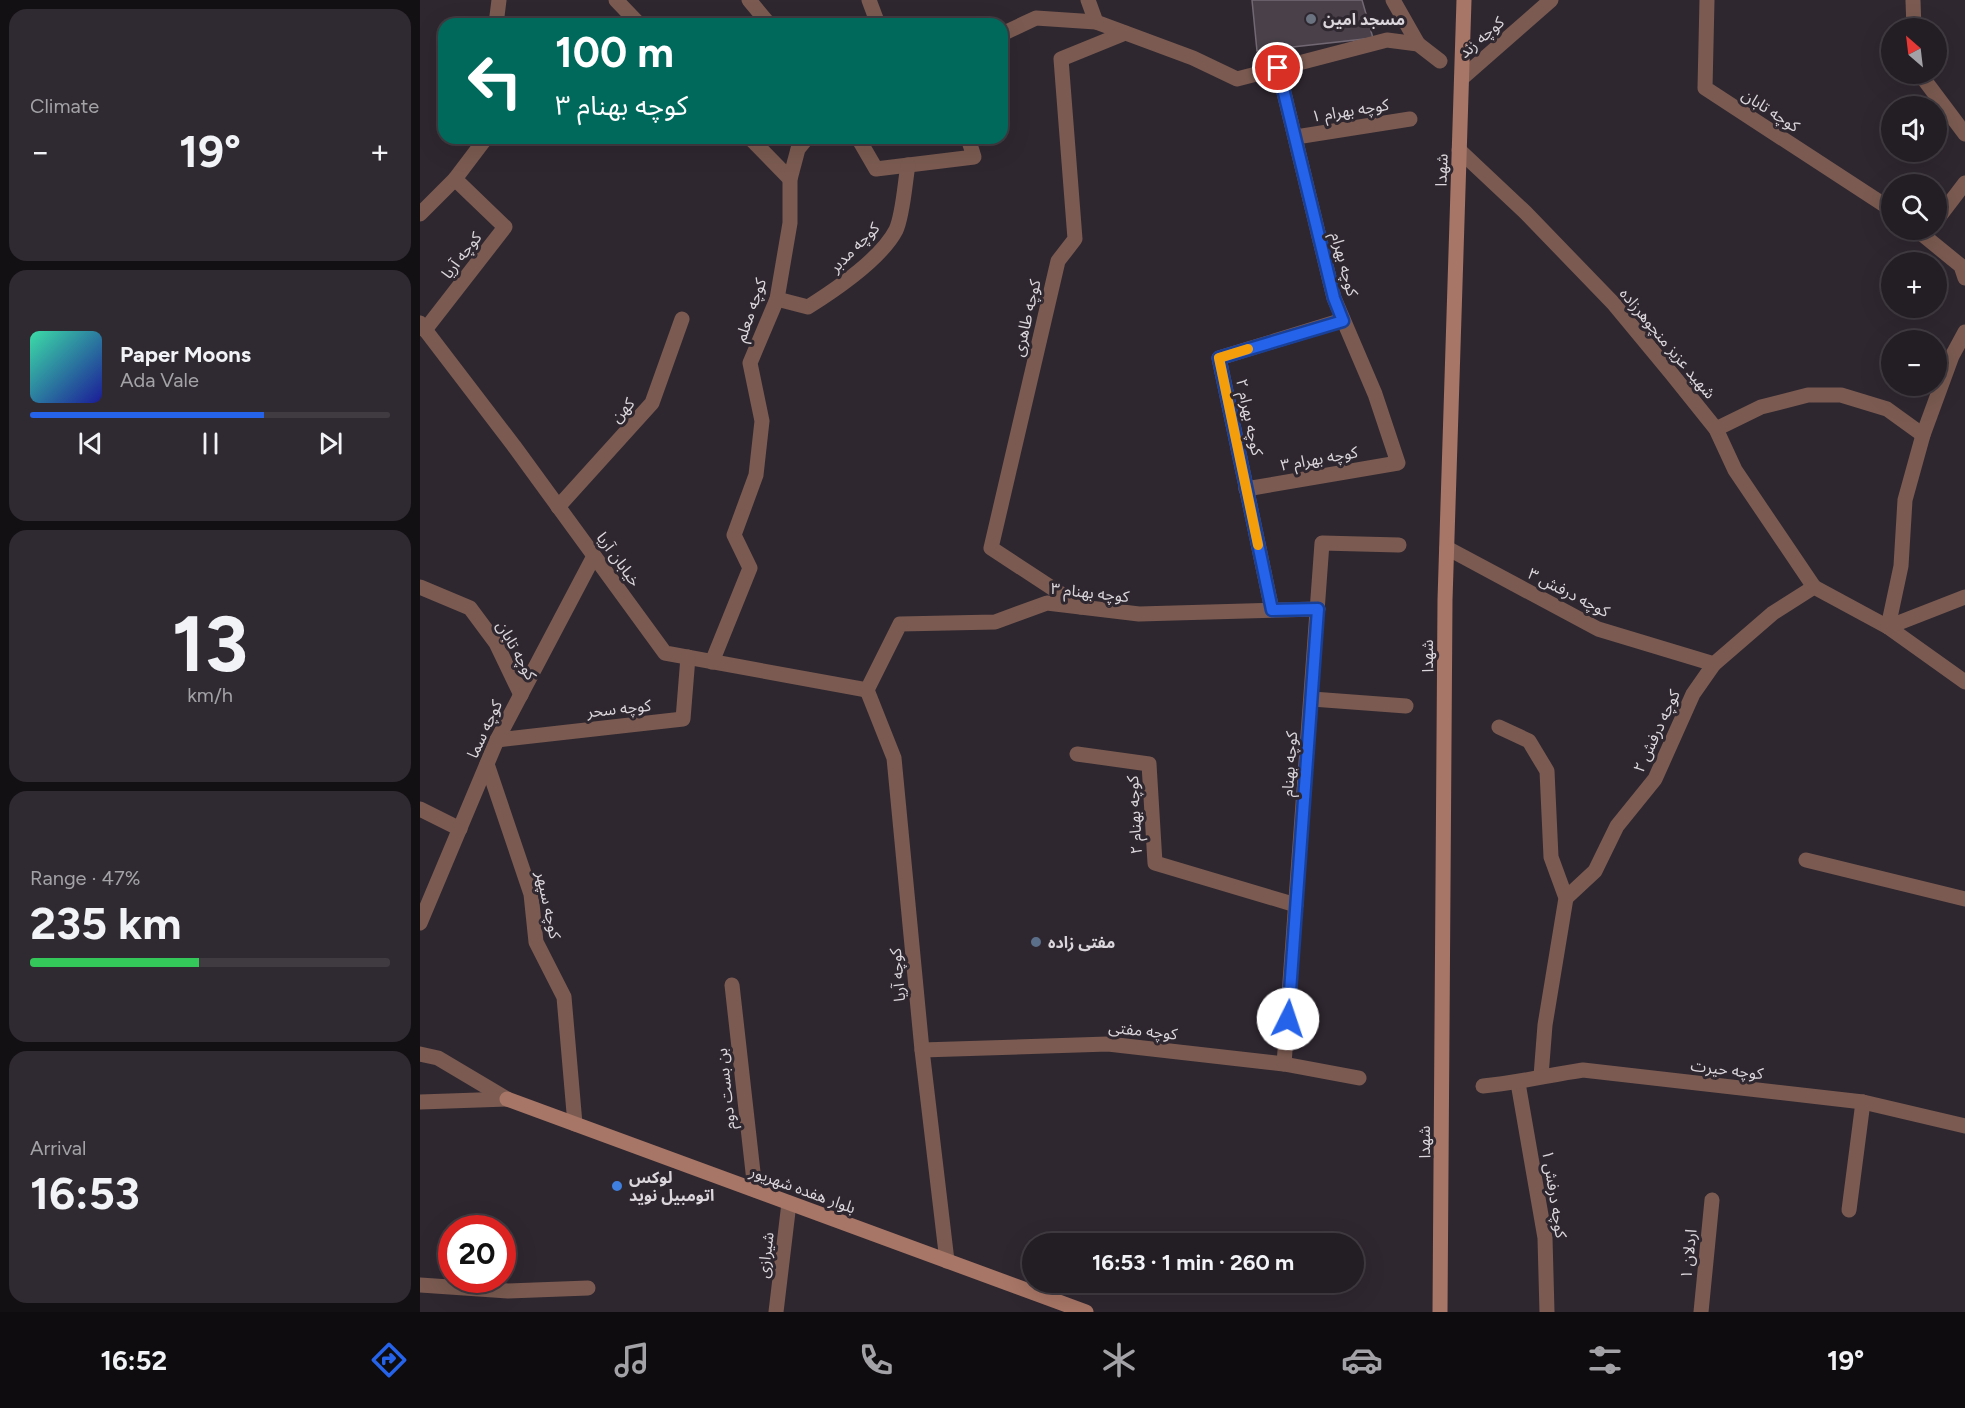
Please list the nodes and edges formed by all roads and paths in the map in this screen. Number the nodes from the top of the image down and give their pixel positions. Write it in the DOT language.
graph roads {
  1 [pos="498,0"];
  2 [pos="748,0"];
  3 [pos="869,0"];
  4 [pos="1088,0"];
  5 [pos="1394,0"];
  6 [pos="1464,0"];
  7 [pos="1551,0"];
  8 [pos="1707,0"];
  9 [pos="1911,0"];
  10 [pos="620,3"];
  11 [pos="496,18"];
  12 [pos="634,18"];
  13 [pos="764,18"];
  14 [pos="876,18"];
  15 [pos="1913,18"];
  16 [pos="1096,22"];
  17 [pos="1008,31"];
  18 [pos="1125,33"];
  19 [pos="1418,44"];
  20 [pos="1440,61"];
  21 [pos="1278,68"];
  22 [pos="1462,78"];
  23 [pos="1928,84"];
  24 [pos="1410,119"];
  25 [pos="1965,134"];
  26 [pos="1296,137"];
  27 [pos="482,144"];
  28 [pos="756,144"];
  29 [pos="802,144"];
  30 [pos="861,144"];
  31 [pos="970,144"];
  32 [pos="1459,150"];
  33 [pos="908,165"];
  34 [pos="790,179"];
  35 [pos="455,180"];
  36 [pos="1965,183"];
  37 [pos="1881,203"];
  38 [pos="1947,207"];
  39 [pos="420,214"];
  40 [pos="1933,240"];
  41 [pos="1965,278"];
  42 [pos="777,299"];
  43 [pos="682,319"];
  44 [pos="1343,321"];
  45 [pos="423,327"];
  46 [pos="1965,332"];
  47 [pos="1716,429"];
  48 [pos="1923,435"];
  49 [pos="1398,463"];
  50 [pos="1246,489"];
  51 [pos="558,507"];
  52 [pos="1399,545"];
  53 [pos="1447,548"];
  54 [pos="594,556"];
  55 [pos="1814,586"];
  56 [pos="420,587"];
  57 [pos="1965,597"];
  58 [pos="1081,607"];
  59 [pos="1318,609"];
  60 [pos="1272,610"];
  61 [pos="1888,627"];
  62 [pos="687,657"];
  63 [pos="712,662"];
  64 [pos="1714,664"];
  65 [pos="1965,682"];
  66 [pos="867,690"];
  67 [pos="521,695"];
  68 [pos="1312,699"];
  69 [pos="1406,706"];
  70 [pos="1499,727"];
  71 [pos="497,740"];
  72 [pos="1077,754"];
  73 [pos="487,764"];
  74 [pos="420,809"];
  75 [pos="460,829"];
  76 [pos="1806,860"];
  77 [pos="1566,898"];
  78 [pos="1965,899"];
  79 [pos="1296,905"];
  80 [pos="420,923"];
  81 [pos="732,985"];
  82 [pos="922,1050"];
  83 [pos="420,1054"];
  84 [pos="1284,1064"];
  85 [pos="1541,1076"];
  86 [pos="1359,1078"];
  87 [pos="1518,1083"];
  88 [pos="1483,1086"];
  89 [pos="507,1099"];
  90 [pos="420,1102"];
  91 [pos="1863,1102"];
  92 [pos="575,1124"];
  93 [pos="1965,1126"];
  94 [pos="755,1190"];
  95 [pos="1712,1200"];
  96 [pos="789,1203"];
  97 [pos="1849,1210"];
  98 [pos="947,1261"];
  99 [pos="420,1285"];
  100 [pos="588,1288"];
  101 [pos="776,1312"];
  102 [pos="1086,1312"];
  103 [pos="1440,1312"];
  104 [pos="1547,1312"];
  105 [pos="1701,1312"];
  1 -- 11 [label="street"];
  2 -- 13 [label="street"];
  3 -- 14 [label="street"];
  4 -- 16 [label="street"];
  5 -- 19 [label="street"];
  6 -- 22 [label="main road, شهدا"];
  7 -- 22 [label="street, کوچه زند"];
  8 -- 37 [label="street, کوچه تابان"];
  9 -- 15 [label="street"];
  10 -- 12 [label="street"];
  16 -- 17 [label="street"];
  16 -- 18 [label="street"];
  18 -- 21 [label="street"];
  18 -- 58 [label="street, کوچه طاهری"];
  19 -- 20 [label="street"];
  19 -- 21 [label="street"];
  21 -- 26 [label="street, کوچه بهرام"];
  22 -- 32 [label="main road, شهدا"];
  23 -- 25 [label="street"];
  24 -- 26 [label="street, کوچه بهرام ۱"];
  26 -- 44 [label="street, کوچه بهرام"];
  27 -- 35 [label="street"];
  28 -- 34 [label="street"];
  29 -- 34 [label="street, کوچه معلم"];
  30 -- 33 [label="street"];
  31 -- 33 [label="street"];
  32 -- 47 [label="street, شهید عزیز منچوهرزاده"];
  32 -- 53 [label="main road, شهدا"];
  33 -- 42 [label="street, کوچه مدبر"];
  34 -- 42 [label="street, کوچه معلم"];
  35 -- 39 [label="street"];
  35 -- 45 [label="street, کوچه آریا"];
  36 -- 38 [label="street"];
  40 -- 41 [label="street"];
  42 -- 63 [label="street, کوچه معلم"];
  43 -- 51 [label="street, کهن"];
  44 -- 49 [label="street, کوچه بهرام"];
  44 -- 50 [label="street, کوچه بهرام ۲"];
  45 -- 51 [label="street, خیابان آریا"];
  46 -- 48 [label="street"];
  47 -- 48 [label="street"];
  47 -- 55 [label="street, شهید عزیز منچوهرزاده"];
  48 -- 61 [label="street"];
  49 -- 50 [label="street, کوچه بهرام ۳"];
  50 -- 60 [label="street, کوچه بهرام ۲"];
  51 -- 54 [label="street, خیابان آریا"];
  52 -- 59 [label="street, کوچه بهنام"];
  53 -- 64 [label="street, کوچه درفش ۳"];
  53 -- 103 [label="main road, شهدا"];
  54 -- 62 [label="street, خیابان آریا"];
  54 -- 67 [label="street, کوچه سما"];
  55 -- 61 [label="street"];
  55 -- 64 [label="street, کوچه درفش ۲"];
  56 -- 67 [label="street, کوچه تابان"];
  57 -- 61 [label="street"];
  58 -- 60 [label="street, کوچه بهنام ۳"];
  58 -- 66 [label="street, کوچه بهنام ۳"];
  59 -- 60 [label="street, کوچه بهنام ۳"];
  59 -- 68 [label="street, کوچه بهنام"];
  61 -- 65 [label="street"];
  62 -- 63 [label="street, خیابان آریا"];
  62 -- 71 [label="street, کوچه سحر"];
  63 -- 66 [label="street, خیابان آریا"];
  64 -- 77 [label="street, کوچه درفش ۲"];
  66 -- 82 [label="street, کوچه آریا"];
  67 -- 71 [label="street, کوچه سما"];
  68 -- 69 [label="street"];
  68 -- 79 [label="street, کوچه بهنام"];
  70 -- 77 [label="street"];
  71 -- 73 [label="street, کوچه سما"];
  72 -- 79 [label="street, کوچه بهنام ۲"];
  73 -- 75 [label="street, کوچه سما"];
  73 -- 92 [label="street, کوچه سپهر"];
  74 -- 75 [label="street"];
  75 -- 80 [label="street, کوچه سما"];
  76 -- 78 [label="street"];
  77 -- 85 [label="street"];
  79 -- 84 [label="street, کوچه بهنام"];
  81 -- 94 [label="street, بن بست دوم"];
  82 -- 84 [label="street, کوچه مفتی"];
  82 -- 98 [label="street, کوچه آریا"];
  83 -- 89 [label="street, بلوار هفده شهریور"];
  84 -- 86 [label="street, کوچه مفتی"];
  85 -- 87 [label="street, کوچه حیرت"];
  85 -- 91 [label="street, کوچه حیرت"];
  87 -- 88 [label="street, کوچه حیرت"];
  87 -- 104 [label="street, کوچه درفش ۱"];
  89 -- 90 [label="street, بلوار هفده شهریور"];
  89 -- 92 [label="main road, بلوار هفده شهریور"];
  91 -- 93 [label="street, کوچه حیرت"];
  91 -- 97 [label="street"];
  92 -- 94 [label="main road, بلوار هفده شهریور"];
  94 -- 96 [label="main road, بلوار هفده شهریور"];
  95 -- 105 [label="street, اردلان ۱"];
  96 -- 98 [label="main road, بلوار هفده شهریور"];
  96 -- 101 [label="street, شیرازی"];
  98 -- 102 [label="main road, بلوار هفده شهریور"];
  99 -- 100 [label="street"];
}
